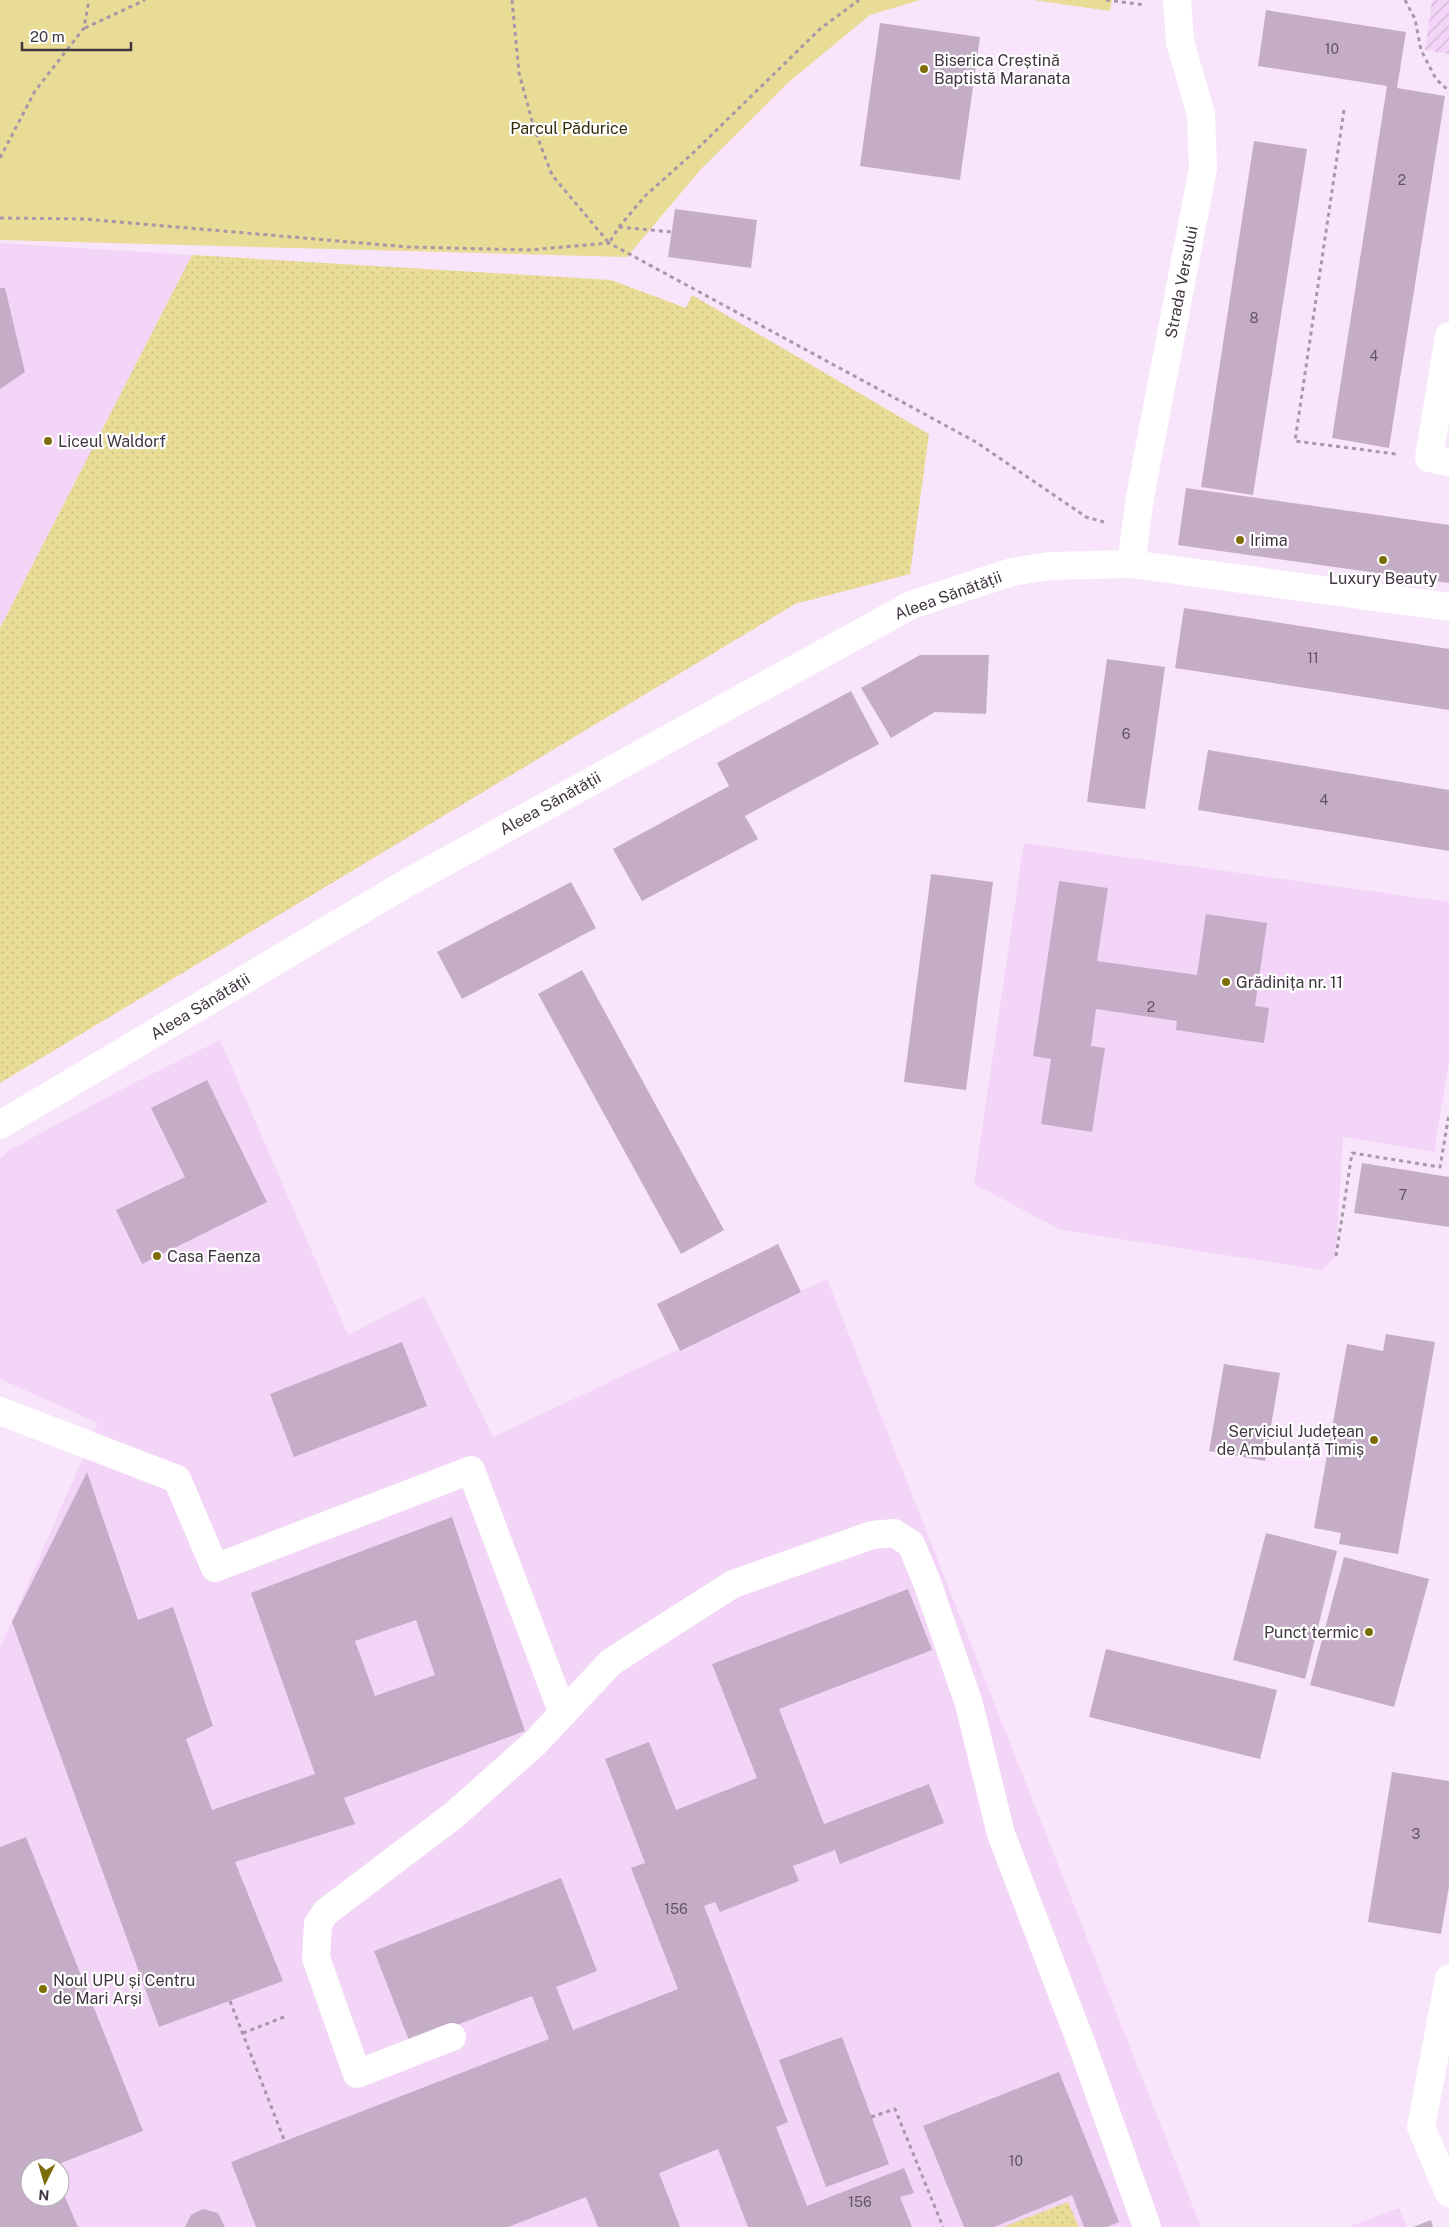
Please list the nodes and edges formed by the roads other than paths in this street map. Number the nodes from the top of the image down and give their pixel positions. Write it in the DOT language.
graph roads {
  1 [pos="1177,0"];
  2 [pos="1449,336"];
  3 [pos="1439,460"];
  4 [pos="1131,564"];
  5 [pos="1449,607"];
  6 [pos="0,1125"];
  7 [pos="0,1411"];
  8 [pos="563,1714"];
  9 [pos="1449,1979"];
  10 [pos="452,2037"];
  11 [pos="1449,2194"];
  12 [pos="1147,2227"];
  1 -- 4 [label="street, Strada Versului"];
  2 -- 3 [label="street"];
  4 -- 5 [label="street, Aleea Sănătății"];
  4 -- 6 [label="street, Aleea Sănătății"];
  7 -- 8 [label="street"];
  8 -- 10 [label="street"];
  8 -- 12 [label="street"];
  9 -- 11 [label="street"];
}
